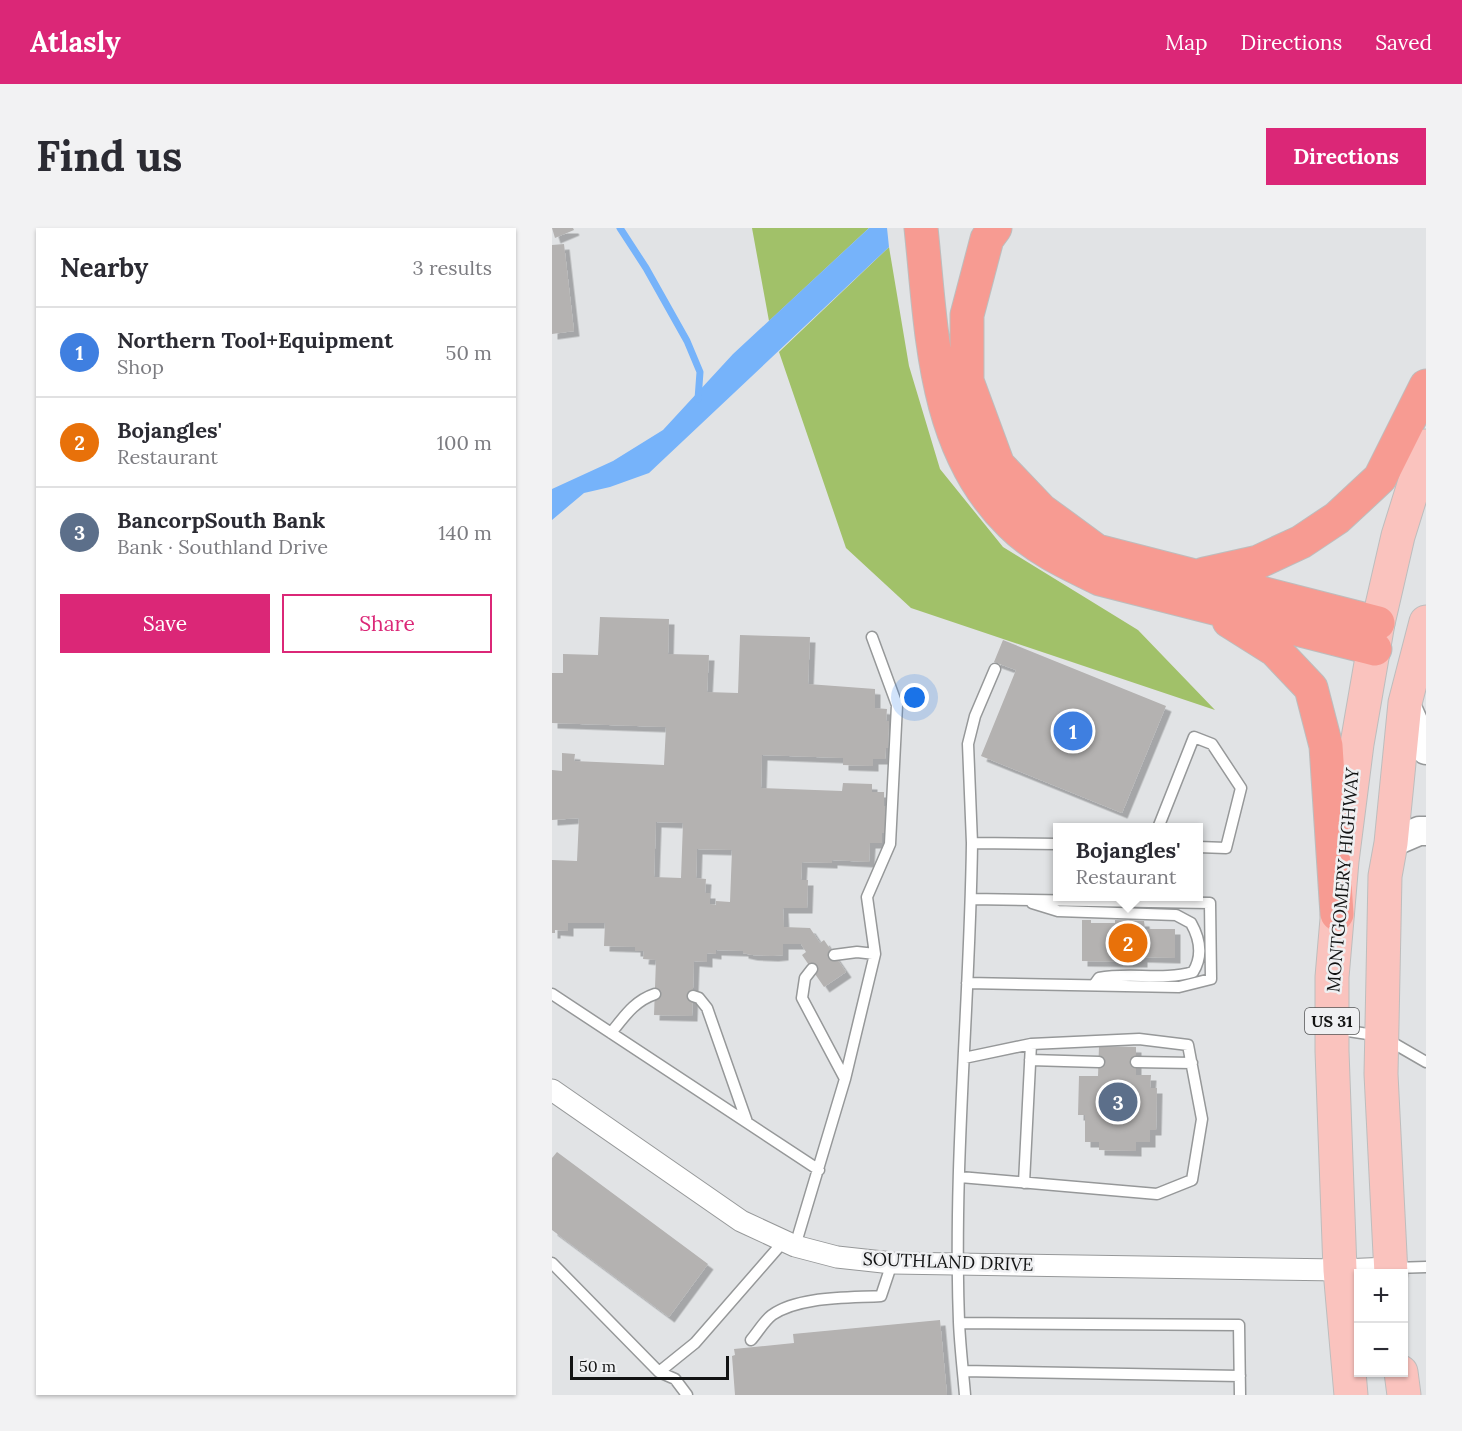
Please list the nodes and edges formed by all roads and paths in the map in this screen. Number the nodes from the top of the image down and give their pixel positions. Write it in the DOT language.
graph roads {
  1 [pos="921,228"];
  2 [pos="995,228"];
  3 [pos="1426,386"];
  4 [pos="1426,446"];
  5 [pos="1198,589"];
  6 [pos="1426,622"];
  7 [pos="1376,636"];
  8 [pos="872,637"];
  9 [pos="995,669"];
  10 [pos="1414,695"];
  11 [pos="1426,750"];
  12 [pos="1160,823"];
  13 [pos="1426,831"];
  14 [pos="972,843"];
  15 [pos="1391,843"];
  16 [pos="1053,844"];
  17 [pos="1203,847"];
  18 [pos="971,899"];
  19 [pos="1021,900"];
  20 [pos="1053,901"];
  21 [pos="1084,901"];
  22 [pos="1337,914"];
  23 [pos="875,954"];
  24 [pos="834,955"];
  25 [pos="812,969"];
  26 [pos="967,983"];
  27 [pos="1094,985"];
  28 [pos="552,994"];
  29 [pos="655,994"];
  30 [pos="693,996"];
  31 [pos="1332,1029"];
  32 [pos="611,1033"];
  33 [pos="1381,1036"];
  34 [pos="1031,1044"];
  35 [pos="964,1058"];
  36 [pos="1030,1060"];
  37 [pos="1099,1062"];
  38 [pos="1136,1062"];
  39 [pos="1426,1062"];
  40 [pos="1192,1063"];
  41 [pos="845,1079"];
  42 [pos="554,1095"];
  43 [pos="747,1122"];
  44 [pos="819,1170"];
  45 [pos="960,1177"];
  46 [pos="1024,1183"];
  47 [pos="789,1244"];
  48 [pos="552,1263"];
  49 [pos="892,1263"];
  50 [pos="959,1264"];
  51 [pos="1426,1267"];
  52 [pos="1391,1269"];
  53 [pos="1408,1269"];
  54 [pos="1340,1270"];
  55 [pos="1354,1270"];
  56 [pos="960,1323"];
  57 [pos="751,1340"];
  58 [pos="963,1371"];
  59 [pos="659,1372"];
  60 [pos="1240,1376"];
  61 [pos="1402,1377"];
  62 [pos="687,1395"];
  63 [pos="965,1395"];
  64 [pos="1240,1395"];
  65 [pos="1351,1395"];
  66 [pos="1404,1395"];
  1 -- 5 [label="highway"];
  2 -- 5 [label="highway"];
  3 -- 5 [label="highway"];
  4 -- 7 [label="main road, MONTGOMERY HIGHWAY / US 31"];
  5 -- 7 [label="highway"];
  5 -- 22 [label="highway"];
  6 -- 10 [label="main road, US 31"];
  7 -- 10 [label="main road"];
  7 -- 22 [label="main road, MONTGOMERY HIGHWAY / US 31"];
  8 -- 23 [label="lane"];
  9 -- 14 [label="lane"];
  10 -- 11 [label="street"];
  10 -- 15 [label="main road, US 31"];
  12 -- 17 [label="lane"];
  13 -- 15 [label="street"];
  14 -- 16 [label="lane"];
  14 -- 18 [label="lane"];
  15 -- 33 [label="main road, US 31"];
  18 -- 19 [label="lane"];
  18 -- 26 [label="lane"];
  19 -- 20 [label="lane"];
  19 -- 27 [label="lane"];
  21 -- 27 [label="lane"];
  22 -- 31 [label="main road, MONTGOMERY HIGHWAY / US 31"];
  23 -- 24 [label="lane"];
  23 -- 41 [label="lane"];
  25 -- 41 [label="lane"];
  26 -- 27 [label="lane"];
  26 -- 35 [label="lane"];
  28 -- 32 [label="lane"];
  29 -- 32 [label="lane"];
  30 -- 43 [label="lane"];
  31 -- 33 [label="lane"];
  31 -- 54 [label="main road, MONTGOMERY HIGHWAY / US 31"];
  32 -- 43 [label="lane"];
  33 -- 39 [label="lane"];
  33 -- 52 [label="main road, US 31"];
  34 -- 35 [label="lane"];
  34 -- 36 [label="lane"];
  34 -- 40 [label="lane"];
  35 -- 45 [label="lane"];
  36 -- 37 [label="lane"];
  36 -- 46 [label="lane"];
  38 -- 40 [label="lane"];
  40 -- 46 [label="lane"];
  41 -- 44 [label="lane"];
  42 -- 47 [label="street, SOUTHLAND DRIVE"];
  43 -- 44 [label="lane"];
  44 -- 47 [label="lane"];
  45 -- 46 [label="lane"];
  45 -- 50 [label="lane"];
  47 -- 49 [label="street, SOUTHLAND DRIVE"];
  47 -- 59 [label="lane"];
  48 -- 59 [label="lane"];
  49 -- 50 [label="street, SOUTHLAND DRIVE"];
  49 -- 57 [label="lane"];
  50 -- 54 [label="street, SOUTHLAND DRIVE"];
  50 -- 56 [label="lane"];
  51 -- 53 [label="lane"];
  54 -- 55 [label="street, SOUTHLAND DRIVE"];
  54 -- 65 [label="main road, MONTGOMERY HIGHWAY / US 31"];
  56 -- 58 [label="lane"];
  56 -- 60 [label="lane"];
  58 -- 60 [label="lane"];
  58 -- 63 [label="lane"];
  59 -- 62 [label="lane"];
  60 -- 64 [label="lane"];
  61 -- 66 [label="main road"];
}
